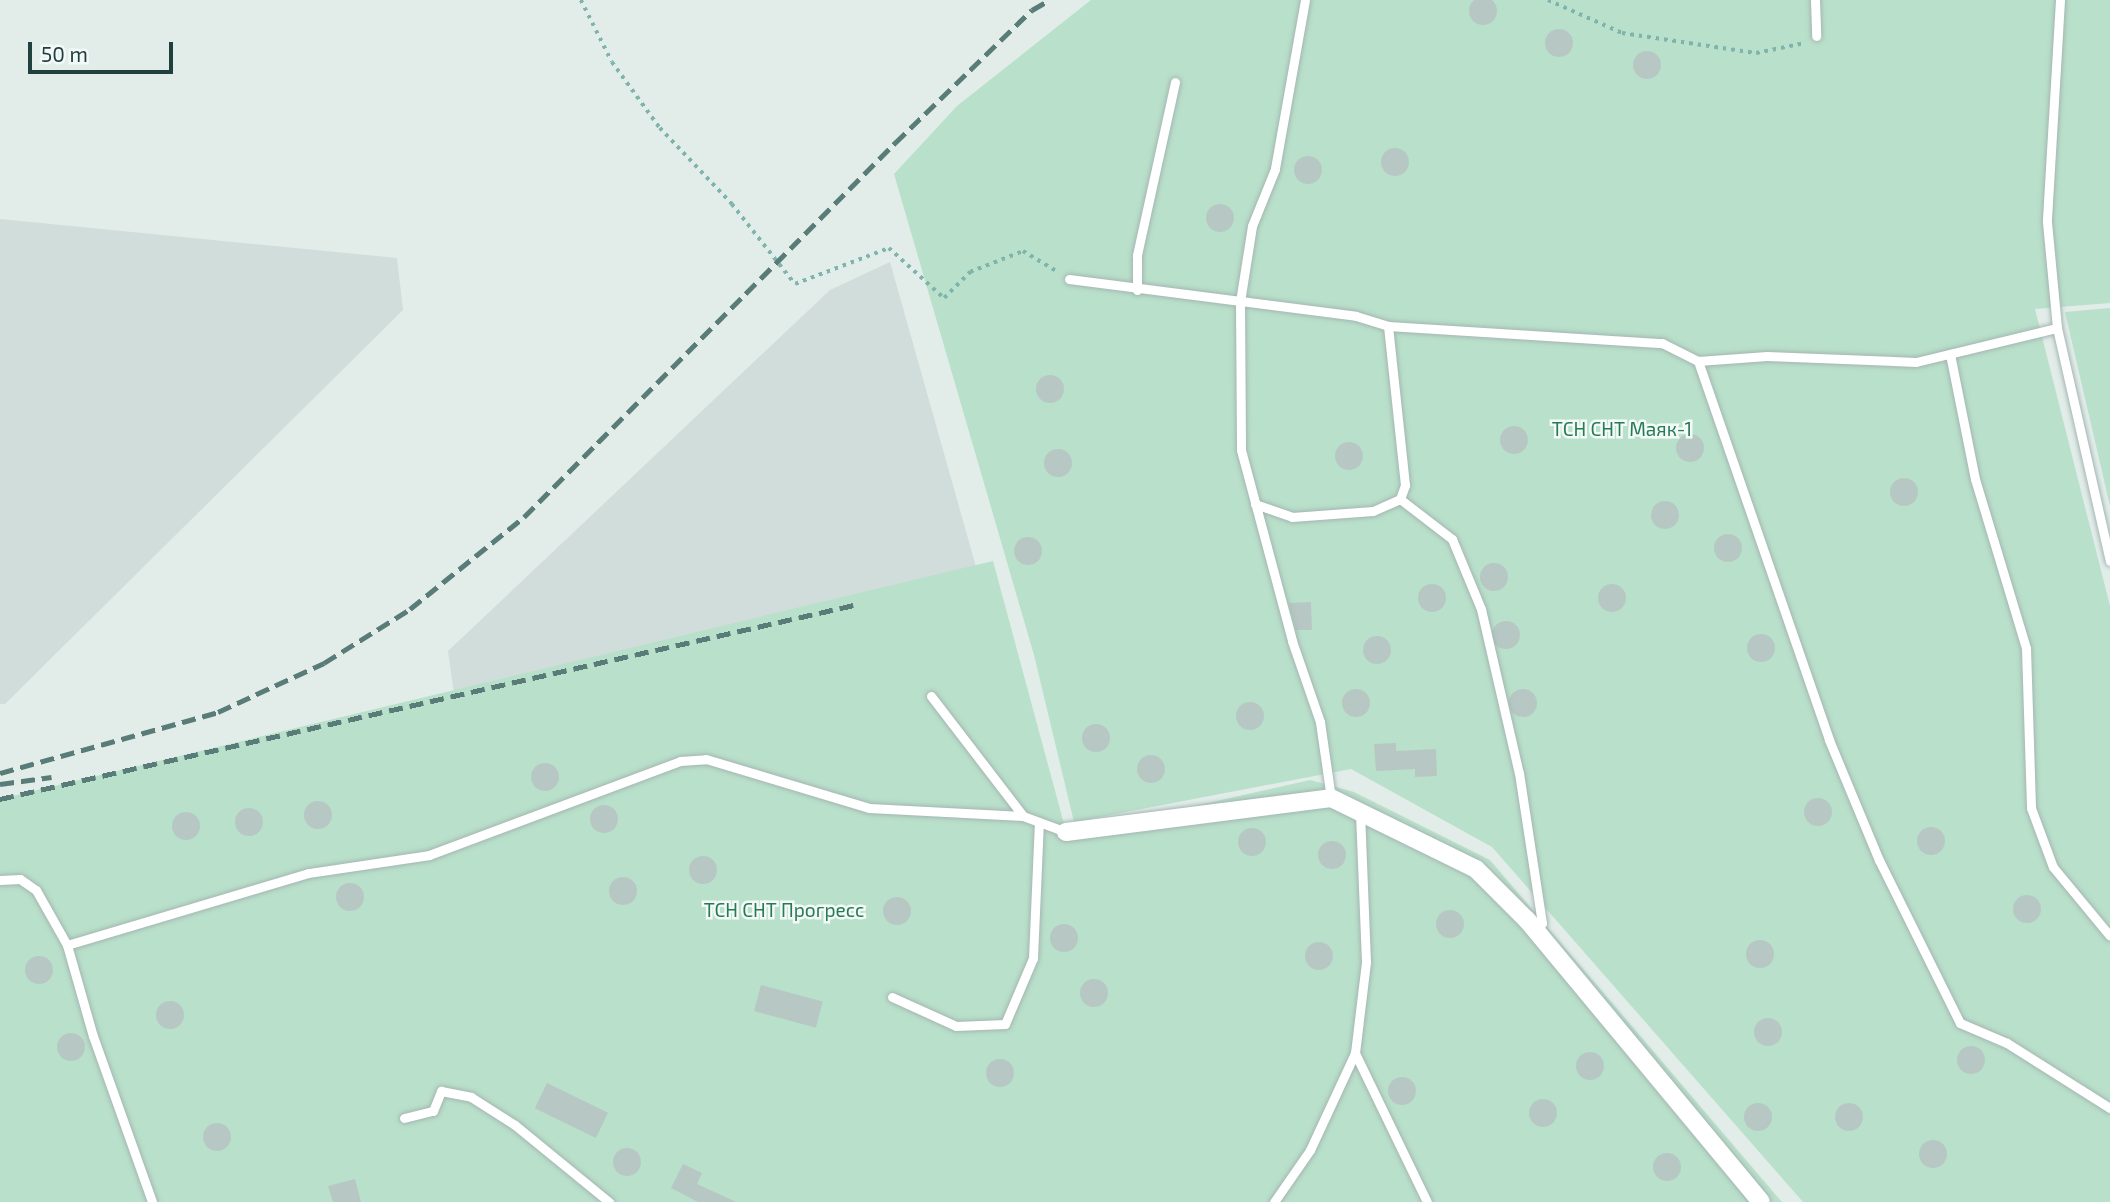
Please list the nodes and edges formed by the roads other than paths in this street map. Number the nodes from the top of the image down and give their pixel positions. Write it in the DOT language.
graph roads {
  1 [pos="1305,0"];
  2 [pos="1815,0"];
  3 [pos="2060,0"];
  4 [pos="1816,36"];
  5 [pos="1175,82"];
  6 [pos="1069,279"];
  7 [pos="1137,289"];
  8 [pos="1240,302"];
  9 [pos="1388,326"];
  10 [pos="2057,328"];
  11 [pos="1950,355"];
  12 [pos="1698,361"];
  13 [pos="1400,499"];
  14 [pos="1255,504"];
  15 [pos="2110,561"];
  16 [pos="931,696"];
  17 [pos="1331,797"];
  18 [pos="1360,812"];
  19 [pos="1023,816"];
  20 [pos="1039,822"];
  21 [pos="1066,832"];
  22 [pos="0,880"];
  23 [pos="1536,931"];
  24 [pos="2110,936"];
  25 [pos="67,945"];
  26 [pos="892,997"];
  27 [pos="1355,1053"];
  28 [pos="2110,1108"];
  29 [pos="404,1118"];
  30 [pos="152,1202"];
  31 [pos="609,1202"];
  32 [pos="1274,1202"];
  33 [pos="1427,1202"];
  34 [pos="1761,1202"];
  1 -- 8 [label="lane"];
  2 -- 4 [label="lane"];
  3 -- 10 [label="lane"];
  5 -- 7 [label="lane"];
  6 -- 7 [label="lane"];
  7 -- 8 [label="lane"];
  8 -- 9 [label="lane"];
  8 -- 14 [label="lane"];
  9 -- 12 [label="lane"];
  9 -- 13 [label="lane"];
  10 -- 11 [label="lane"];
  10 -- 15 [label="lane"];
  11 -- 12 [label="lane"];
  11 -- 24 [label="lane"];
  12 -- 28 [label="lane"];
  13 -- 14 [label="lane"];
  13 -- 23 [label="lane"];
  14 -- 17 [label="lane"];
  16 -- 19 [label="lane"];
  17 -- 18 [label="street"];
  17 -- 21 [label="street"];
  18 -- 23 [label="street"];
  18 -- 27 [label="lane"];
  19 -- 20 [label="lane"];
  19 -- 25 [label="lane"];
  20 -- 21 [label="lane"];
  20 -- 26 [label="lane"];
  22 -- 25 [label="lane"];
  23 -- 34 [label="street"];
  25 -- 30 [label="lane"];
  27 -- 32 [label="lane"];
  27 -- 33 [label="lane"];
  29 -- 31 [label="lane"];
}
